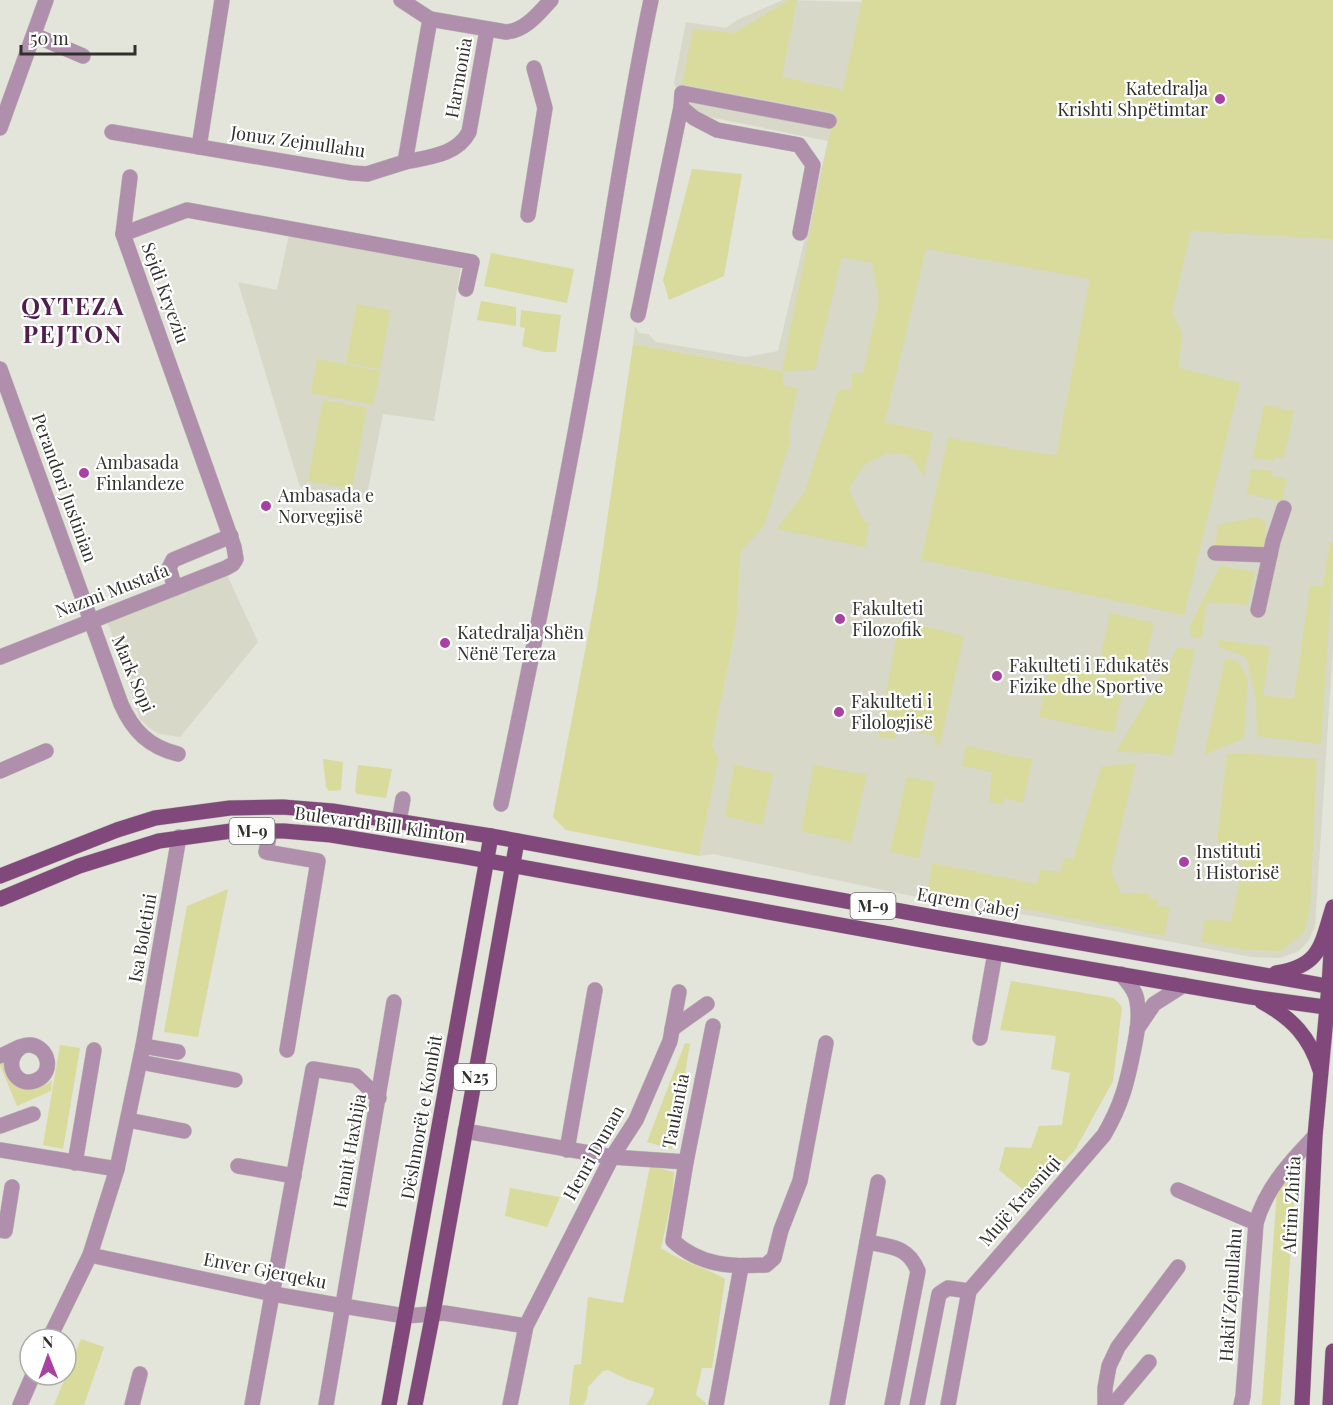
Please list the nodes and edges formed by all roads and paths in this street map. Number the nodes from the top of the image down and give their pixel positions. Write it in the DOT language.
graph roads {
  1 [pos="46,0"];
  2 [pos="222,0"];
  3 [pos="401,0"];
  4 [pos="551,0"];
  5 [pos="651,0"];
  6 [pos="430,19"];
  7 [pos="487,30"];
  8 [pos="34,35"];
  9 [pos="83,56"];
  10 [pos="534,68"];
  11 [pos="681,100"];
  12 [pos="829,121"];
  13 [pos="0,128"];
  14 [pos="112,132"];
  15 [pos="199,147"];
  16 [pos="405,162"];
  17 [pos="130,177"];
  18 [pos="528,215"];
  19 [pos="800,233"];
  20 [pos="123,234"];
  21 [pos="466,290"];
  22 [pos="638,315"];
  23 [pos="0,369"];
  24 [pos="1284,508"];
  25 [pos="231,536"];
  26 [pos="1215,553"];
  27 [pos="1270,555"];
  28 [pos="236,559"];
  29 [pos="175,588"];
  30 [pos="1258,609"];
  31 [pos="90,620"];
  32 [pos="0,657"];
  33 [pos="46,751"];
  34 [pos="178,754"];
  35 [pos="0,771"];
  36 [pos="403,799"];
  37 [pos="501,804"];
  38 [pos="399,821"];
  39 [pos="270,831"];
  40 [pos="491,836"];
  41 [pos="179,837"];
  42 [pos="517,841"];
  43 [pos="487,860"];
  44 [pos="512,865"];
  45 [pos="0,876"];
  46 [pos="0,899"];
  47 [pos="1333,907"];
  48 [pos="1333,919"];
  49 [pos="995,952"];
  50 [pos="1121,974"];
  51 [pos="1255,974"];
  52 [pos="1184,985"];
  53 [pos="1331,986"];
  54 [pos="595,990"];
  55 [pos="679,992"];
  56 [pos="1251,997"];
  57 [pos="394,1002"];
  58 [pos="707,1004"];
  59 [pos="1330,1008"];
  60 [pos="713,1026"];
  61 [pos="672,1029"];
  62 [pos="1137,1029"];
  63 [pos="980,1038"];
  64 [pos="826,1043"];
  65 [pos="143,1046"];
  66 [pos="21,1047"];
  67 [pos="94,1050"];
  68 [pos="287,1050"];
  69 [pos="178,1052"];
  70 [pos="0,1056"];
  71 [pos="140,1062"];
  72 [pos="1321,1078"];
  73 [pos="235,1080"];
  74 [pos="379,1098"];
  75 [pos="33,1114"];
  76 [pos="128,1120"];
  77 [pos="0,1126"];
  78 [pos="184,1131"];
  79 [pos="465,1131"];
  80 [pos="1315,1136"];
  81 [pos="0,1150"];
  82 [pos="567,1150"];
  83 [pos="612,1157"];
  84 [pos="75,1162"];
  85 [pos="686,1162"];
  86 [pos="238,1166"];
  87 [pos="117,1169"];
  88 [pos="294,1176"];
  89 [pos="878,1182"];
  90 [pos="12,1187"];
  91 [pos="1178,1190"];
  92 [pos="1256,1223"];
  93 [pos="0,1230"];
  94 [pos="867,1242"];
  95 [pos="90,1255"];
  96 [pos="741,1267"];
  97 [pos="1178,1267"];
  98 [pos="969,1291"];
  99 [pos="273,1294"];
  100 [pos="343,1306"];
  101 [pos="439,1313"];
  102 [pos="405,1316"];
  103 [pos="526,1326"];
  104 [pos="55,1327"];
  105 [pos="1333,1351"];
  106 [pos="1149,1362"];
  107 [pos="140,1374"];
  108 [pos="28,1387"];
  109 [pos="20,1405"];
  110 [pos="132,1405"];
  111 [pos="252,1405"];
  112 [pos="326,1405"];
  113 [pos="389,1405"];
  114 [pos="415,1405"];
  115 [pos="510,1405"];
  116 [pos="716,1405"];
  117 [pos="837,1405"];
  118 [pos="892,1405"];
  119 [pos="917,1405"];
  120 [pos="948,1405"];
  121 [pos="1105,1405"];
  122 [pos="1113,1405"];
  123 [pos="1241,1405"];
  124 [pos="1302,1405"];
  125 [pos="1330,1405"];
  1 -- 8 [label="street"];
  2 -- 15 [label="street"];
  3 -- 6 [label="street"];
  4 -- 7 [label="street"];
  5 -- 37 [label="street"];
  6 -- 7 [label="street"];
  6 -- 16 [label="street"];
  7 -- 16 [label="street, Harmonia"];
  8 -- 9 [label="street"];
  8 -- 13 [label="street"];
  10 -- 18 [label="street"];
  11 -- 12 [label="street"];
  11 -- 19 [label="street"];
  11 -- 22 [label="street"];
  14 -- 15 [label="street, Jonuz Zejnullahu"];
  15 -- 16 [label="street, Jonuz Zejnullahu"];
  17 -- 20 [label="street"];
  20 -- 21 [label="street, Sejdi Kryeziu"];
  20 -- 25 [label="street, Sejdi Kryeziu"];
  23 -- 31 [label="street, Perandori Justinian"];
  24 -- 27 [label="street"];
  25 -- 28 [label="street, Sejdi Kryeziu"];
  25 -- 29 [label="street"];
  26 -- 27 [label="street"];
  27 -- 30 [label="street"];
  28 -- 29 [label="street, Nazmi Mustafa"];
  29 -- 31 [label="street, Nazmi Mustafa"];
  31 -- 32 [label="street, Nazmi Mustafa"];
  31 -- 34 [label="street, Mark Sopi"];
  33 -- 35 [label="street"];
  36 -- 38 [label="street"];
  38 -- 40 [label="main road, Bulevardi Bill Klinton / M-9"];
  38 -- 45 [label="main road, Bulevardi Bill Klinton / M-9"];
  39 -- 41 [label="main road, Bulevardi Bill Klinton / M-9"];
  39 -- 43 [label="main road, Bulevardi Bill Klinton / M-9"];
  39 -- 68 [label="street"];
  40 -- 42 [label="main road, Eqrem Çabej / M-9"];
  40 -- 43 [label="main road, Dëshmorët e Kombit / N25"];
  41 -- 46 [label="main road, Bulevardi Bill Klinton / M-9"];
  41 -- 65 [label="street, Isa Boletini"];
  42 -- 44 [label="main road, N25"];
  42 -- 51 [label="main road, Eqrem Çabej / M-9"];
  43 -- 44 [label="main road, Bulevardi Bill Klinton / M-9"];
  43 -- 102 [label="main road, Dëshmorët e Kombit / N25"];
  44 -- 49 [label="main road, M-9"];
  44 -- 79 [label="main road, N25"];
  47 -- 51 [label="main road"];
  48 -- 53 [label="main road, Afrim Zhitia"];
  49 -- 50 [label="main road, M-9"];
  49 -- 63 [label="street"];
  50 -- 52 [label="main road, M-9"];
  50 -- 62 [label="street"];
  51 -- 53 [label="main road, Eqrem Çabej / M-9"];
  52 -- 56 [label="main road, M-9"];
  52 -- 62 [label="street"];
  53 -- 59 [label="main road, Afrim Zhitia"];
  54 -- 82 [label="street"];
  55 -- 61 [label="street, Henri Dunan"];
  56 -- 59 [label="main road, M-9"];
  56 -- 72 [label="main road"];
  57 -- 74 [label="street, Hamit Haxhija"];
  58 -- 61 [label="street"];
  59 -- 72 [label="main road, Afrim Zhitia"];
  60 -- 85 [label="street, Taulantia"];
  61 -- 83 [label="street, Henri Dunan"];
  62 -- 98 [label="street, Mujë Krasniqi"];
  64 -- 96 [label="street"];
  65 -- 69 [label="street"];
  65 -- 71 [label="street, Isa Boletini"];
  66 -- 70 [label="street"];
  67 -- 84 [label="street"];
  71 -- 73 [label="street"];
  71 -- 76 [label="street, Isa Boletini"];
  72 -- 80 [label="main road, Afrim Zhitia"];
  74 -- 88 [label="street"];
  74 -- 100 [label="street, Hamit Haxhija"];
  75 -- 77 [label="street"];
  76 -- 78 [label="street"];
  76 -- 87 [label="street, Isa Boletini"];
  79 -- 82 [label="street, Taulantia"];
  79 -- 101 [label="main road, N25"];
  80 -- 92 [label="street, Hakif Zejnullahu"];
  80 -- 124 [label="main road, Afrim Zhitia"];
  81 -- 84 [label="street"];
  82 -- 83 [label="street, Taulantia"];
  83 -- 85 [label="street, Taulantia"];
  83 -- 103 [label="street, Henri Dunan"];
  84 -- 87 [label="street"];
  85 -- 96 [label="street"];
  86 -- 88 [label="street"];
  87 -- 95 [label="street, Isa Boletini"];
  88 -- 99 [label="street"];
  89 -- 94 [label="street"];
  90 -- 93 [label="street"];
  91 -- 92 [label="street"];
  92 -- 123 [label="street, Hakif Zejnullahu"];
  94 -- 117 [label="street"];
  94 -- 118 [label="street"];
  95 -- 99 [label="street, Enver Gjerqeku"];
  95 -- 104 [label="street, Isa Boletini"];
  96 -- 116 [label="street"];
  97 -- 121 [label="street"];
  98 -- 119 [label="street"];
  98 -- 120 [label="street"];
  99 -- 100 [label="street, Enver Gjerqeku"];
  99 -- 111 [label="street"];
  100 -- 102 [label="street, Enver Gjerqeku"];
  100 -- 112 [label="street, Hamit Haxhija"];
  101 -- 102 [label="street, Enver Gjerqeku"];
  101 -- 103 [label="street"];
  101 -- 114 [label="main road, N25"];
  102 -- 113 [label="main road, Dëshmorët e Kombit / N25"];
  103 -- 115 [label="street, Henri Dunan"];
  105 -- 125 [label="main road"];
  106 -- 122 [label="street"];
  107 -- 110 [label="street"];
  108 -- 109 [label="street"];
}
